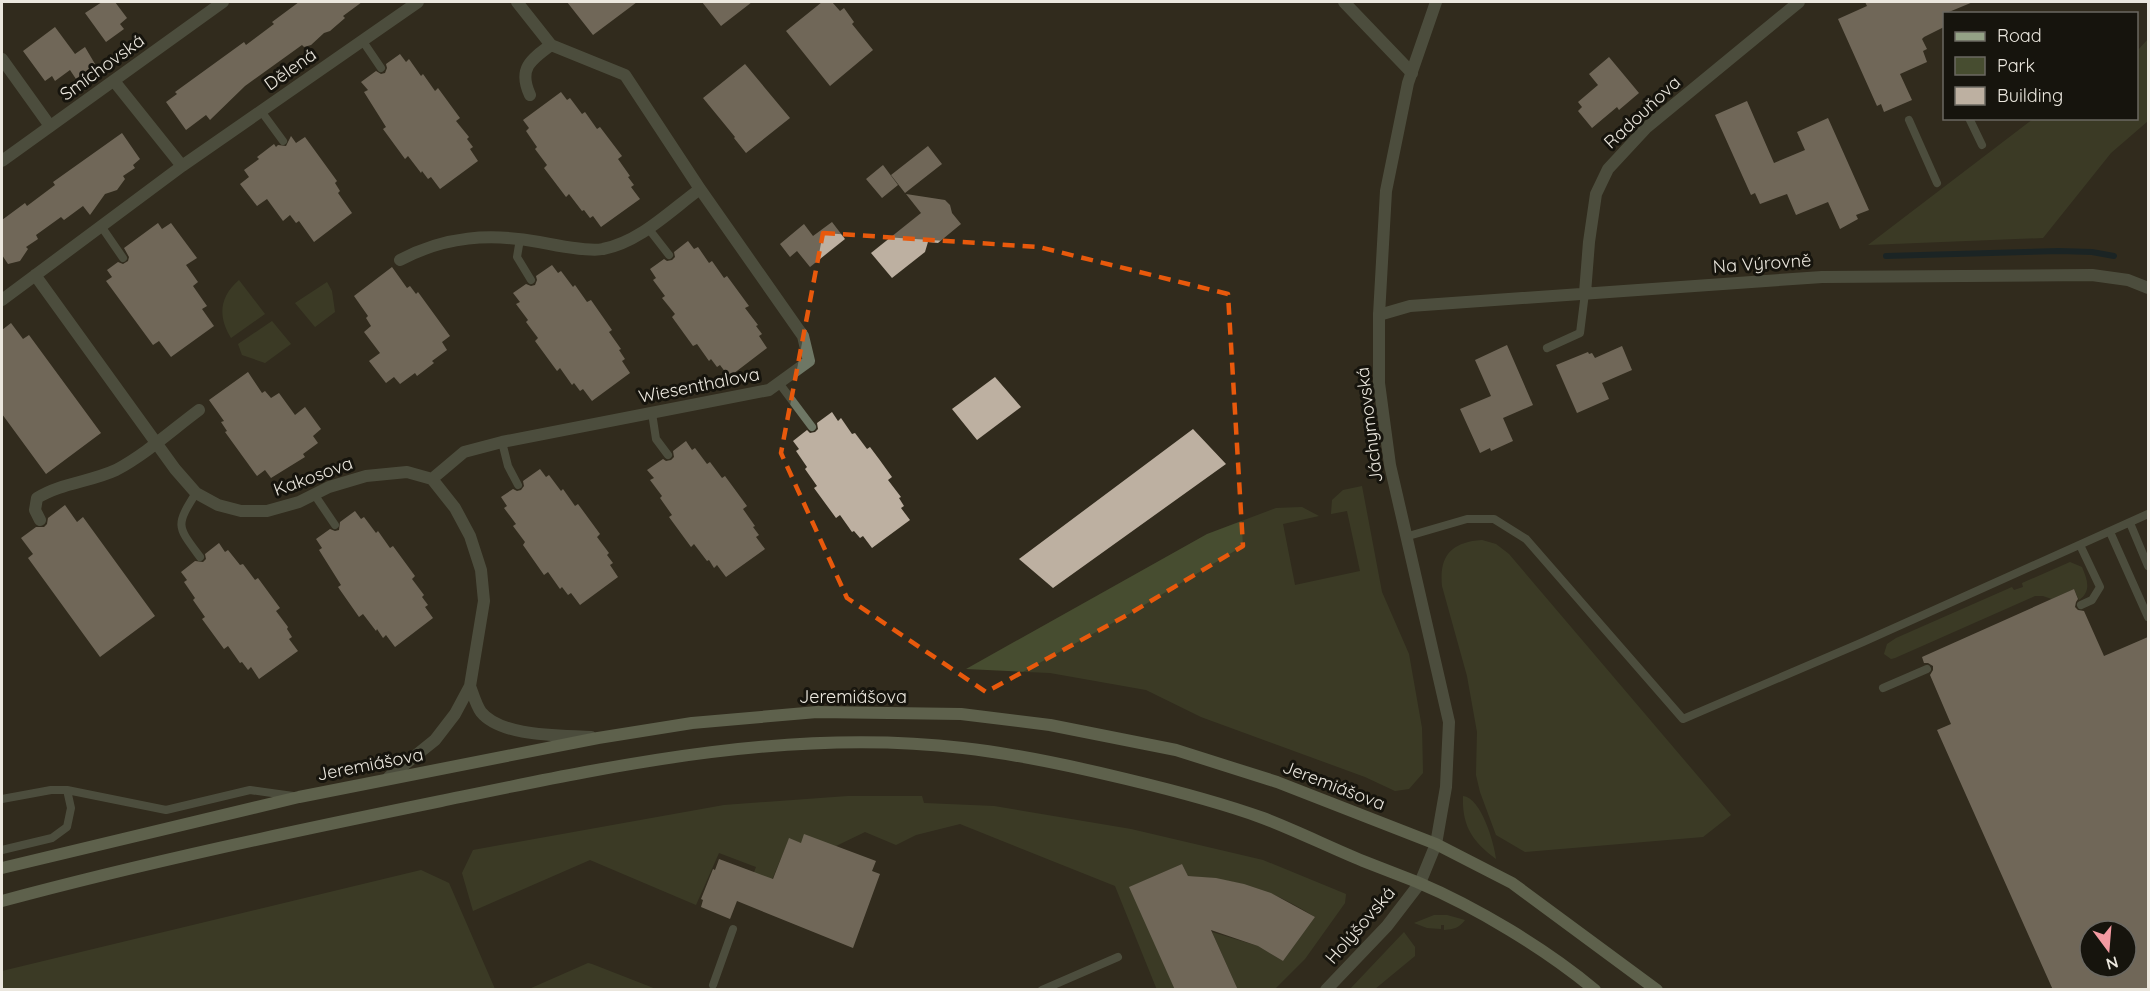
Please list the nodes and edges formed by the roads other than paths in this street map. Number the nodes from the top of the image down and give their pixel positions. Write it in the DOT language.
graph roads {
  1 [pos="223,2"];
  2 [pos="418,2"];
  3 [pos="517,2"];
  4 [pos="1344,2"];
  5 [pos="1436,2"];
  6 [pos="1799,2"];
  7 [pos="362,40"];
  8 [pos="551,45"];
  9 [pos="2,59"];
  10 [pos="381,68"];
  11 [pos="1412,73"];
  12 [pos="114,81"];
  13 [pos="530,95"];
  14 [pos="261,111"];
  15 [pos="1909,120"];
  16 [pos="1970,120"];
  17 [pos="50,126"];
  18 [pos="283,141"];
  19 [pos="1982,145"];
  20 [pos="2,161"];
  21 [pos="182,166"];
  22 [pos="1936,183"];
  23 [pos="700,189"];
  24 [pos="100,226"];
  25 [pos="648,228"];
  26 [pos="520,238"];
  27 [pos="669,255"];
  28 [pos="123,258"];
  29 [pos="400,260"];
  30 [pos="35,274"];
  31 [pos="531,280"];
  32 [pos="2148,288"];
  33 [pos="1585,293"];
  34 [pos="2,300"];
  35 [pos="1378,315"];
  36 [pos="1547,348"];
  37 [pos="779,383"];
  38 [pos="199,410"];
  39 [pos="652,413"];
  40 [pos="812,427"];
  41 [pos="156,442"];
  42 [pos="502,442"];
  43 [pos="668,455"];
  44 [pos="432,479"];
  45 [pos="518,485"];
  46 [pos="196,493"];
  47 [pos="314,494"];
  48 [pos="2148,514"];
  49 [pos="40,520"];
  50 [pos="2130,523"];
  51 [pos="335,525"];
  52 [pos="2110,532"];
  53 [pos="1405,537"];
  54 [pos="2080,546"];
  55 [pos="200,557"];
  56 [pos="2148,566"];
  57 [pos="2081,605"];
  58 [pos="2148,617"];
  59 [pos="1927,669"];
  60 [pos="470,686"];
  61 [pos="1882,688"];
  62 [pos="598,738"];
  63 [pos="389,777"];
  64 [pos="68,790"];
  65 [pos="299,796"];
  66 [pos="2,799"];
  67 [pos="1436,844"];
  68 [pos="2,850"];
  69 [pos="2,868"];
  70 [pos="1420,883"];
  71 [pos="2,901"];
  72 [pos="733,929"];
  73 [pos="1118,957"];
  74 [pos="713,985"];
  75 [pos="1042,990"];
  76 [pos="1326,990"];
  77 [pos="1595,990"];
  78 [pos="1657,990"];
  1 -- 12 [label="street, Smíchovská"];
  2 -- 7 [label="street, Dělená"];
  3 -- 8 [label="street, Wiesenthalova"];
  4 -- 11 [label="street"];
  5 -- 11 [label="street, Jáchymovská"];
  6 -- 33 [label="street, Radouňova"];
  7 -- 10 [label="lane"];
  7 -- 14 [label="street, Dělená"];
  8 -- 13 [label="street"];
  8 -- 23 [label="street, Wiesenthalova"];
  9 -- 17 [label="street"];
  11 -- 35 [label="street, Jáchymovská"];
  12 -- 17 [label="street, Smíchovská"];
  12 -- 21 [label="street"];
  14 -- 18 [label="lane"];
  14 -- 21 [label="street, Dělená"];
  15 -- 22 [label="lane"];
  16 -- 19 [label="lane"];
  17 -- 20 [label="street, Smíchovská"];
  21 -- 24 [label="street, Dělená"];
  23 -- 25 [label="street"];
  23 -- 37 [label="street, Wiesenthalova"];
  24 -- 28 [label="lane"];
  24 -- 30 [label="street, Dělená"];
  25 -- 26 [label="street"];
  25 -- 27 [label="lane"];
  26 -- 29 [label="street"];
  26 -- 31 [label="lane"];
  30 -- 34 [label="street, Dělená"];
  30 -- 41 [label="street, Kakosova"];
  32 -- 33 [label="street, Na Výrovně"];
  33 -- 35 [label="street, Na Výrovně"];
  33 -- 36 [label="lane"];
  35 -- 53 [label="street, Jáchymovská"];
  37 -- 39 [label="street, Wiesenthalova"];
  37 -- 40 [label="lane"];
  38 -- 41 [label="street"];
  39 -- 42 [label="street, Wiesenthalova"];
  39 -- 43 [label="lane"];
  41 -- 46 [label="street, Kakosova"];
  41 -- 49 [label="street"];
  42 -- 44 [label="street, Wiesenthalova"];
  42 -- 45 [label="lane"];
  44 -- 47 [label="street, Kakosova"];
  44 -- 60 [label="street"];
  46 -- 47 [label="street, Kakosova"];
  46 -- 55 [label="lane"];
  47 -- 51 [label="lane"];
  48 -- 50 [label="lane"];
  50 -- 52 [label="lane"];
  50 -- 56 [label="lane"];
  52 -- 54 [label="lane"];
  52 -- 58 [label="lane"];
  53 -- 54 [label="lane"];
  53 -- 67 [label="street, Jáchymovská"];
  54 -- 57 [label="lane"];
  59 -- 61 [label="lane"];
  60 -- 62 [label="street"];
  60 -- 63 [label="street"];
  62 -- 63 [label="main road, Jeremiášova"];
  62 -- 67 [label="main road, Jeremiášova"];
  63 -- 65 [label="main road, Jeremiášova"];
  64 -- 65 [label="lane"];
  64 -- 66 [label="lane"];
  64 -- 68 [label="lane"];
  65 -- 69 [label="main road, Jeremiášova"];
  67 -- 70 [label="street, Holýšovská"];
  67 -- 78 [label="main road, Jeremiášova"];
  70 -- 71 [label="main road"];
  70 -- 76 [label="street, Holýšovská"];
  70 -- 77 [label="main road"];
  72 -- 74 [label="lane"];
  73 -- 75 [label="lane"];
}
